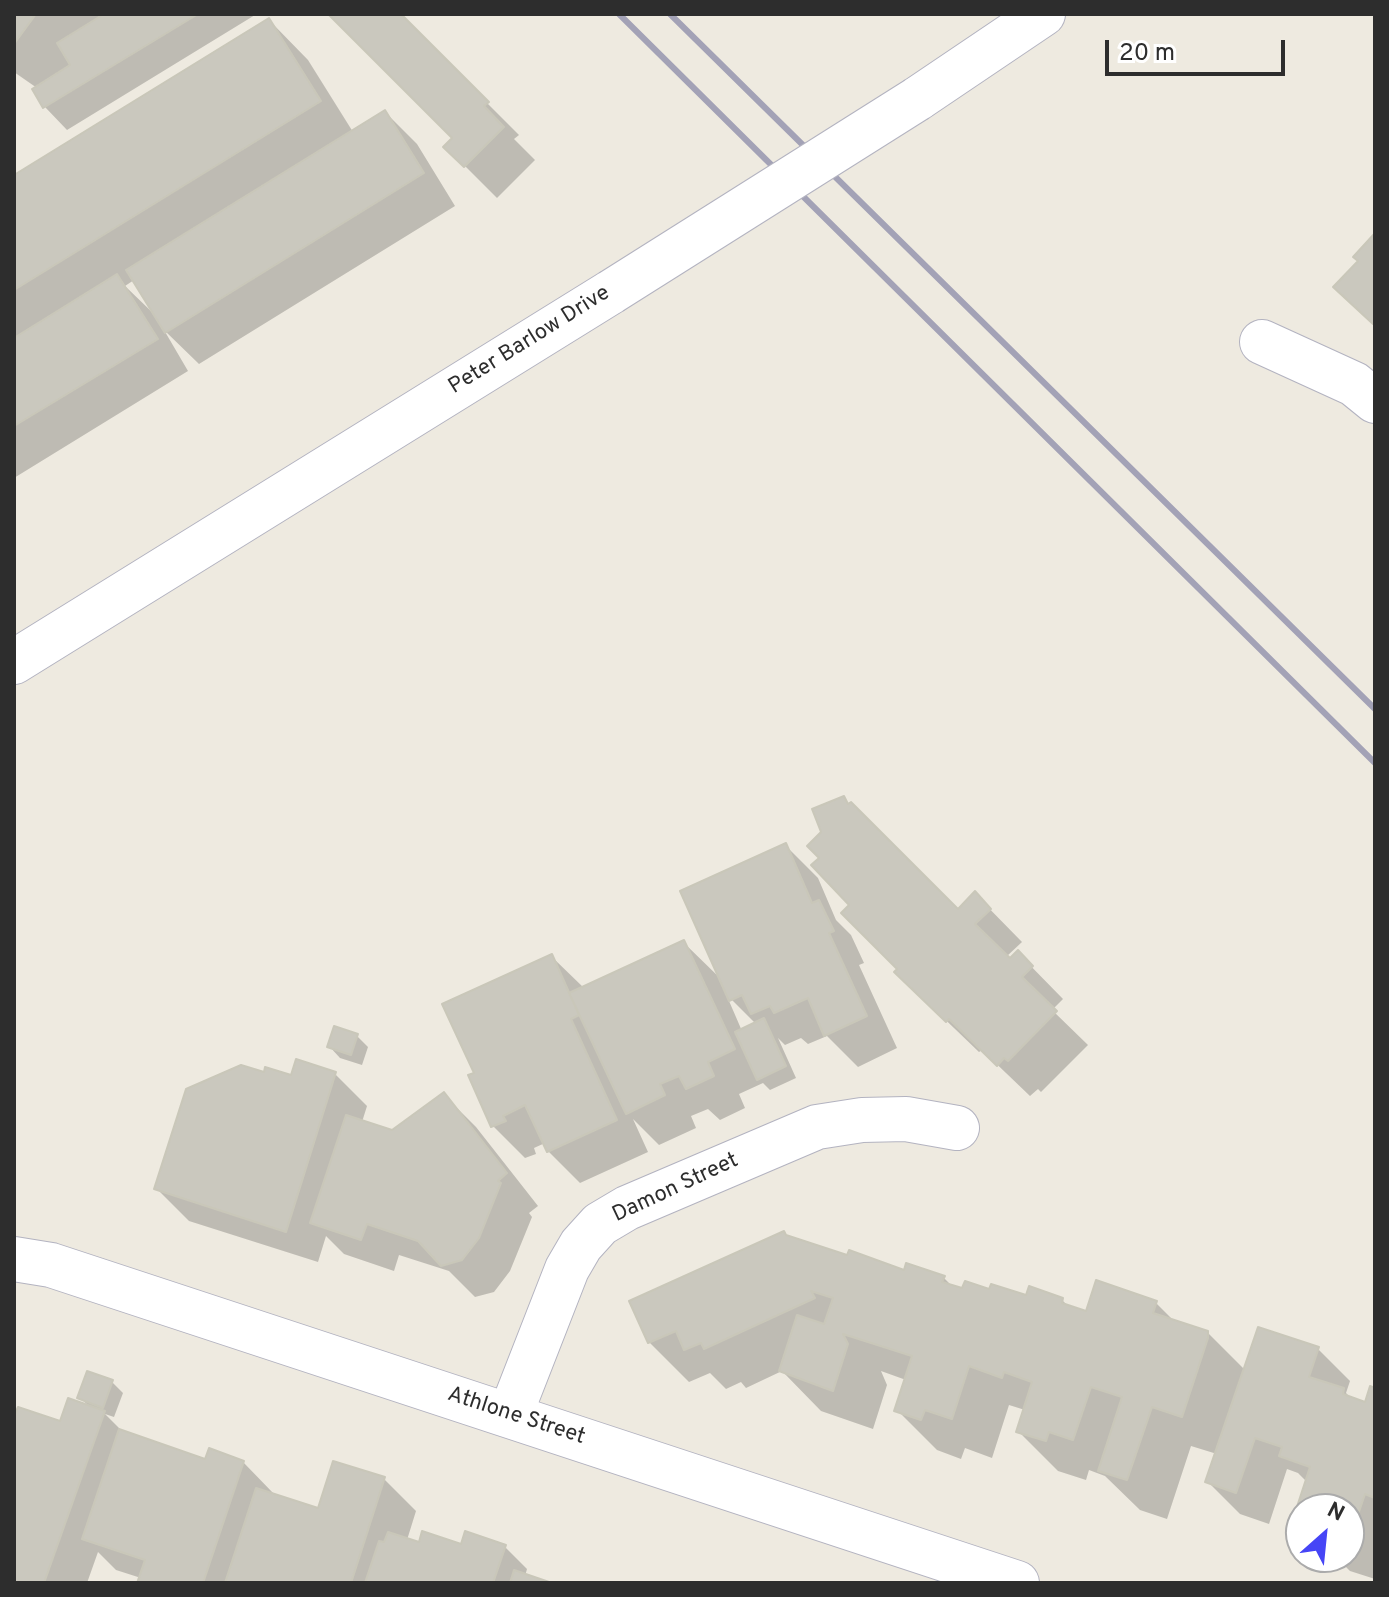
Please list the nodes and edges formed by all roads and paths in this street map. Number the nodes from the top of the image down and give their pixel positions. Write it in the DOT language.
graph roads {
  1 [pos="1043,14"];
  2 [pos="1262,342"];
  3 [pos="1375,401"];
  4 [pos="14,662"];
  5 [pos="957,1128"];
  6 [pos="14,1259"];
  7 [pos="510,1415"];
  8 [pos="1017,1583"];
  1 -- 4 [label="street, Peter Barlow Drive, bridge"];
  2 -- 3 [label="street"];
  5 -- 7 [label="street, Damon Street"];
  6 -- 7 [label="street, Athlone Street"];
  7 -- 8 [label="street, Athlone Street"];
}
